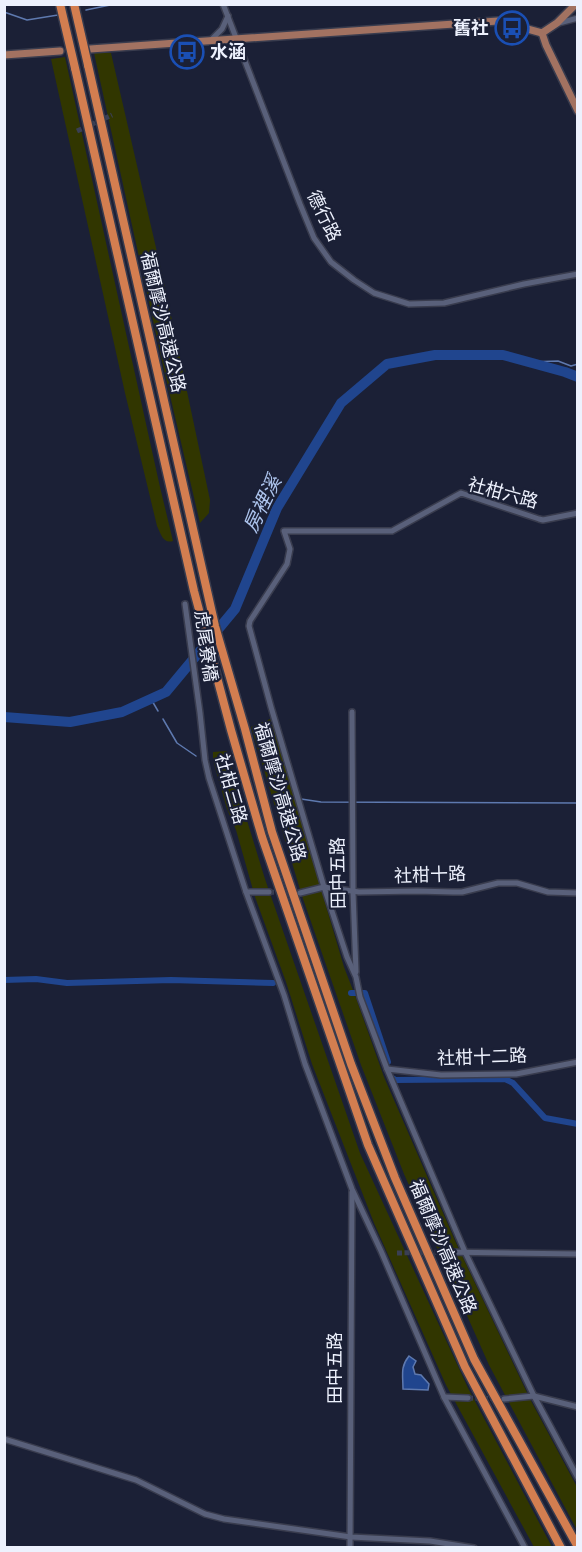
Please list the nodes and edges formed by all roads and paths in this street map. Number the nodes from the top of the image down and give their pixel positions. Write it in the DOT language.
graph roads {
  1 [pos="60,4"];
  2 [pos="74,4"];
  3 [pos="223,4"];
  4 [pos="576,4"];
  5 [pos="228,16"];
  6 [pos="578,18"];
  7 [pos="557,23"];
  8 [pos="542,33"];
  9 [pos="237,39"];
  10 [pos="210,40"];
  11 [pos="90,49"];
  12 [pos="60,51"];
  13 [pos="4,55"];
  14 [pos="578,111"];
  15 [pos="578,274"];
  16 [pos="578,513"];
  17 [pos="185,603"];
  18 [pos="198,693"];
  19 [pos="352,712"];
  20 [pos="324,887"];
  21 [pos="246,892"];
  22 [pos="269,892"];
  23 [pos="353,892"];
  24 [pos="300,893"];
  25 [pos="578,893"];
  26 [pos="356,977"];
  27 [pos="578,1062"];
  28 [pos="387,1069"];
  29 [pos="352,1189"];
  30 [pos="442,1252"];
  31 [pos="465,1252"];
  32 [pos="578,1254"];
  33 [pos="534,1396"];
  34 [pos="444,1397"];
  35 [pos="468,1398"];
  36 [pos="504,1399"];
  37 [pos="578,1407"];
  38 [pos="4,1439"];
  39 [pos="578,1478"];
  40 [pos="351,1537"];
  41 [pos="560,1545"];
  42 [pos="576,1545"];
  43 [pos="350,1548"];
  44 [pos="474,1548"];
  45 [pos="525,1548"];
  1 -- 41 [label="highway, 福爾摩沙高速公路, bridge"];
  2 -- 42 [label="highway, 福爾摩沙高速公路, bridge"];
  3 -- 5 [label="street, 德行路"];
  4 -- 7 [label="main road"];
  5 -- 9 [label="street, 德行路"];
  5 -- 10 [label="street"];
  6 -- 7 [label="street"];
  7 -- 8 [label="main road"];
  8 -- 9 [label="main road"];
  8 -- 14 [label="main road"];
  9 -- 10 [label="main road"];
  9 -- 15 [label="street, 德行路"];
  10 -- 11 [label="main road"];
  12 -- 13 [label="main road"];
  16 -- 20 [label="street, 社柑六路"];
  17 -- 18 [label="street, 虎尾寮橋"];
  18 -- 21 [label="street, 社柑三路"];
  19 -- 23 [label="street, 田中五路"];
  20 -- 23 [label="street, 社柑十路"];
  20 -- 24 [label="street"];
  20 -- 26 [label="street"];
  21 -- 22 [label="street"];
  21 -- 29 [label="street, 社柑三路"];
  23 -- 25 [label="street, 社柑十路"];
  23 -- 26 [label="street, 田中五路"];
  26 -- 28 [label="street"];
  27 -- 28 [label="street, 社柑十二路"];
  28 -- 31 [label="street"];
  29 -- 34 [label="street, 社柑三路"];
  29 -- 40 [label="street, 田中五路"];
  30 -- 31 [label="street"];
  31 -- 32 [label="street"];
  31 -- 33 [label="street"];
  33 -- 36 [label="street"];
  33 -- 37 [label="street"];
  33 -- 39 [label="street"];
  34 -- 35 [label="street"];
  34 -- 45 [label="street, 社柑三路"];
  38 -- 40 [label="street"];
  40 -- 43 [label="street, 田中五路"];
  40 -- 44 [label="street"];
}
